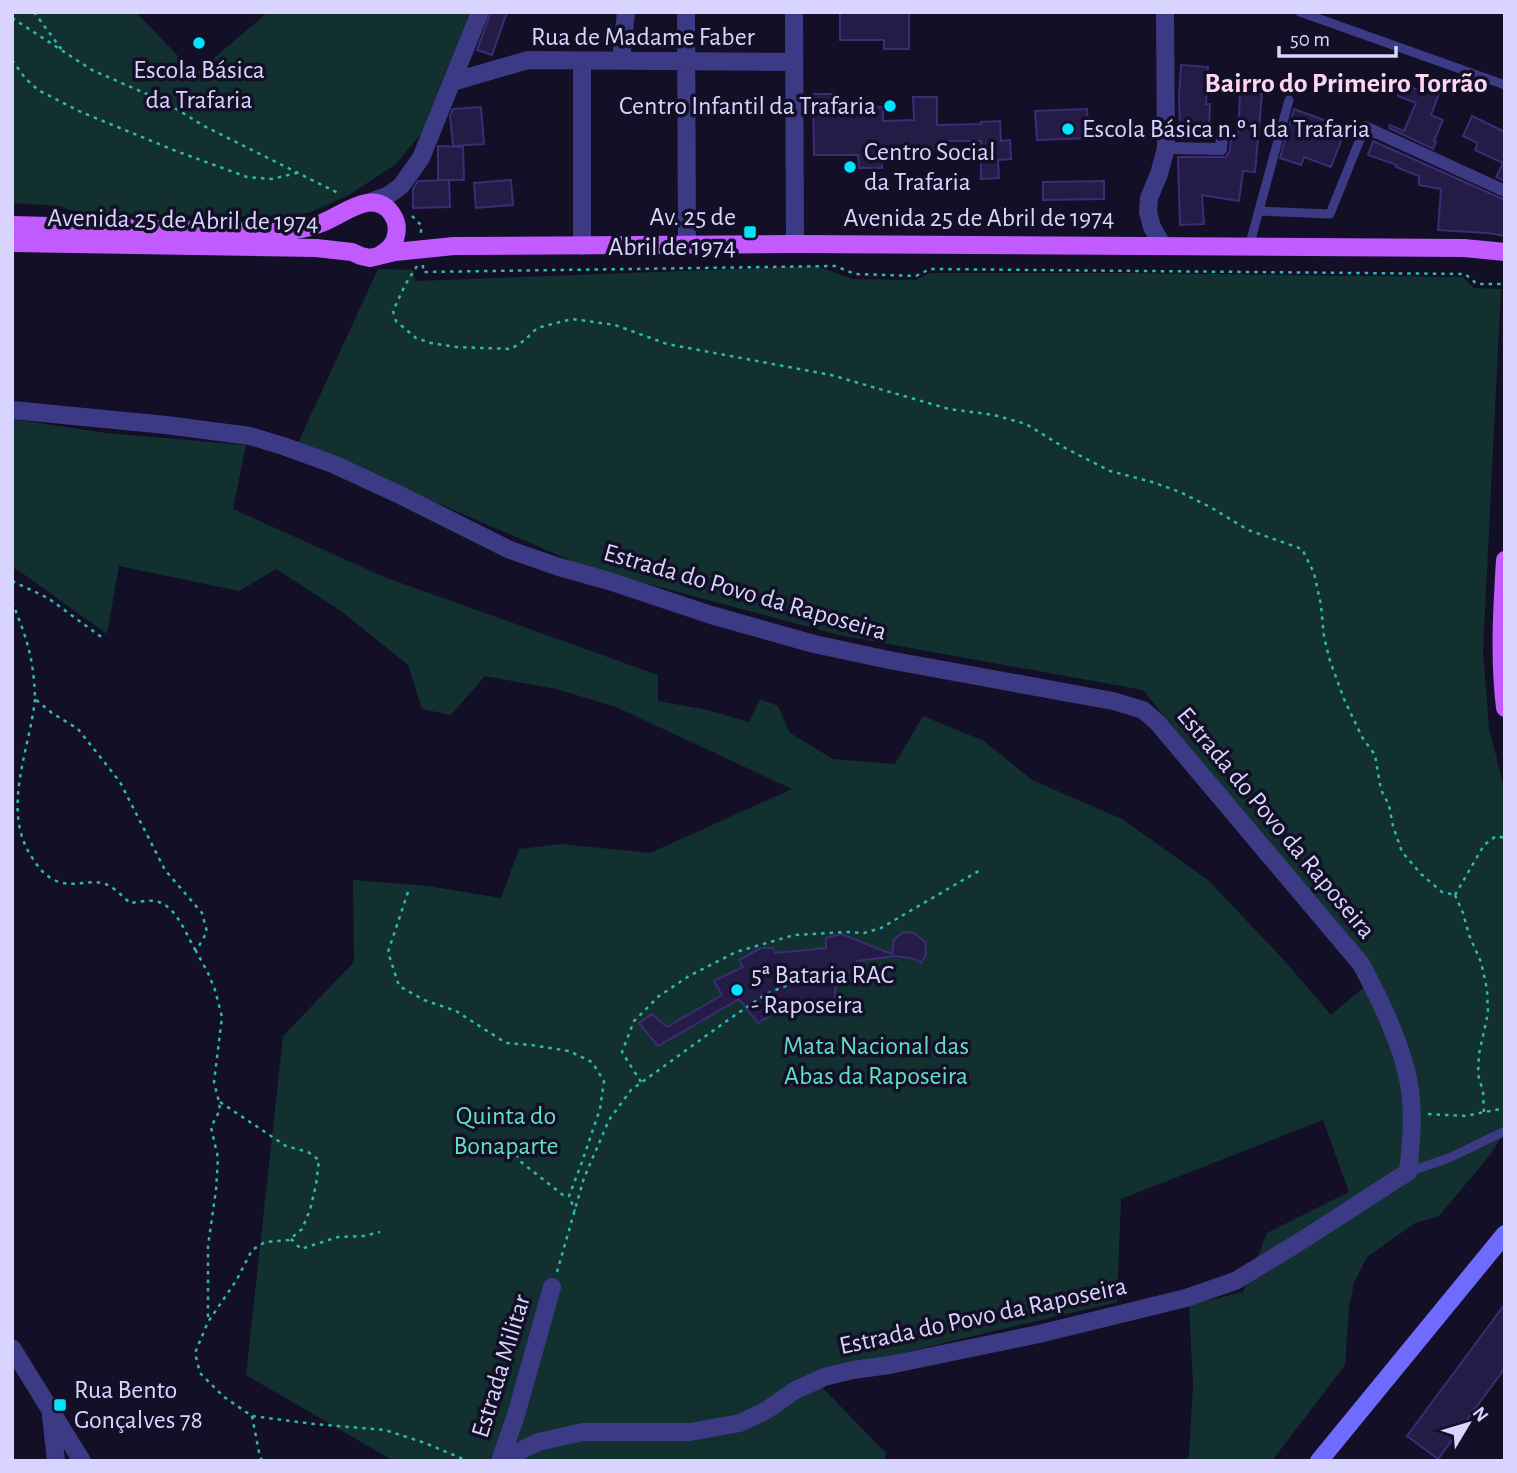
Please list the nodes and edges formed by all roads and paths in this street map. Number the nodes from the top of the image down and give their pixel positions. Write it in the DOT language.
graph roads {
  1 [pos="34,12"];
  2 [pos="480,12"];
  3 [pos="626,12"];
  4 [pos="686,12"];
  5 [pos="794,12"];
  6 [pos="1165,12"];
  7 [pos="1300,12"];
  8 [pos="12,18"];
  9 [pos="64,52"];
  10 [pos="12,60"];
  11 [pos="582,61"];
  12 [pos="621,61"];
  13 [pos="686,62"];
  14 [pos="794,62"];
  15 [pos="452,82"];
  16 [pos="1505,85"];
  17 [pos="1289,100"];
  18 [pos="1365,127"];
  19 [pos="1223,128"];
  20 [pos="1166,148"];
  21 [pos="297,173"];
  22 [pos="401,186"];
  23 [pos="1505,191"];
  24 [pos="360,205"];
  25 [pos="1259,211"];
  26 [pos="12,218"];
  27 [pos="396,223"];
  28 [pos="12,225"];
  29 [pos="66,226"];
  30 [pos="12,243"];
  31 [pos="687,244"];
  32 [pos="795,244"];
  33 [pos="454,246"];
  34 [pos="582,246"];
  35 [pos="1163,246"];
  36 [pos="1249,247"];
  37 [pos="1505,251"];
  38 [pos="352,252"];
  39 [pos="380,256"];
  40 [pos="423,258"];
  41 [pos="12,410"];
  42 [pos="1505,560"];
  43 [pos="12,581"];
  44 [pos="12,602"];
  45 [pos="104,639"];
  46 [pos="35,699"];
  47 [pos="1505,708"];
  48 [pos="1505,838"];
  49 [pos="982,869"];
  50 [pos="408,892"];
  51 [pos="1455,895"];
  52 [pos="196,951"];
  53 [pos="851,981"];
  54 [pos="641,1082"];
  55 [pos="219,1102"];
  56 [pos="1505,1108"];
  57 [pos="1485,1112"];
  58 [pos="1411,1113"];
  59 [pos="1505,1131"];
  60 [pos="506,1140"];
  61 [pos="1408,1172"];
  62 [pos="569,1196"];
  63 [pos="575,1210"];
  64 [pos="380,1232"];
  65 [pos="1505,1234"];
  66 [pos="291,1239"];
  67 [pos="552,1287"];
  68 [pos="208,1322"];
  69 [pos="12,1348"];
  70 [pos="50,1412"];
  71 [pos="252,1416"];
  72 [pos="56,1461"];
  73 [pos="82,1461"];
  74 [pos="262,1461"];
  75 [pos="468,1461"];
  76 [pos="500,1461"];
  77 [pos="1319,1461"];
  1 -- 9 [label="path"];
  2 -- 15 [label="street"];
  3 -- 12 [label="street"];
  4 -- 13 [label="street"];
  5 -- 14 [label="street"];
  6 -- 20 [label="street"];
  7 -- 16 [label="lane"];
  8 -- 9 [label="path"];
  9 -- 21 [label="path"];
  10 -- 21 [label="path"];
  11 -- 12 [label="street, Rua de Madame Faber"];
  11 -- 15 [label="street, Rua de Madame Faber"];
  11 -- 34 [label="street"];
  12 -- 13 [label="street, Rua de Madame Faber"];
  13 -- 14 [label="street, Rua de Madame Faber"];
  13 -- 31 [label="street"];
  14 -- 32 [label="street"];
  15 -- 22 [label="street"];
  17 -- 25 [label="lane"];
  18 -- 23 [label="street"];
  18 -- 25 [label="lane"];
  19 -- 20 [label="street"];
  20 -- 35 [label="street"];
  21 -- 24 [label="path"];
  22 -- 24 [label="street"];
  22 -- 27 [label="street"];
  24 -- 27 [label="main road, Avenida 25 de Abril de 1974"];
  24 -- 29 [label="main road, Avenida 25 de Abril de 1974"];
  24 -- 38 [label="main road, Avenida 25 de Abril de 1974"];
  25 -- 36 [label="lane"];
  26 -- 29 [label="street"];
  27 -- 33 [label="main road, Avenida 25 de Abril de 1974"];
  27 -- 39 [label="main road"];
  28 -- 29 [label="main road, Avenida 25 de Abril de 1974"];
  30 -- 38 [label="main road, Avenida 25 de Abril de 1974"];
  31 -- 32 [label="main road, Avenida 25 de Abril de 1974"];
  31 -- 34 [label="main road, Avenida 25 de Abril de 1974"];
  32 -- 35 [label="main road, Avenida 25 de Abril de 1974"];
  33 -- 34 [label="main road, Avenida 25 de Abril de 1974"];
  33 -- 39 [label="main road, Avenida 25 de Abril de 1974"];
  35 -- 36 [label="main road, Avenida 25 de Abril de 1974"];
  36 -- 37 [label="main road, Avenida 25 de Abril de 1974"];
  38 -- 39 [label="main road, Avenida 25 de Abril de 1974"];
  40 -- 51 [label="path"];
  41 -- 58 [label="street, Estrada do Povo da Raposeira"];
  42 -- 47 [label="main road"];
  43 -- 45 [label="path"];
  44 -- 46 [label="path"];
  46 -- 52 [label="path"];
  46 -- 52 [label="path"];
  48 -- 51 [label="path"];
  49 -- 54 [label="path"];
  50 -- 62 [label="path"];
  51 -- 57 [label="path"];
  52 -- 55 [label="path"];
  53 -- 54 [label="path"];
  54 -- 63 [label="path"];
  55 -- 66 [label="path"];
  55 -- 68 [label="path"];
  56 -- 57 [label="path"];
  57 -- 58 [label="path"];
  58 -- 61 [label="street, Estrada do Povo da Raposeira"];
  59 -- 61 [label="lane"];
  60 -- 62 [label="path"];
  61 -- 76 [label="street, Estrada do Povo da Raposeira"];
  62 -- 63 [label="path"];
  63 -- 67 [label="path"];
  64 -- 66 [label="path"];
  65 -- 77 [label="main road"];
  66 -- 68 [label="path"];
  67 -- 76 [label="street, Estrada Militar"];
  68 -- 71 [label="path"];
  69 -- 70 [label="street"];
  70 -- 72 [label="street"];
  70 -- 73 [label="street"];
  71 -- 74 [label="path"];
  71 -- 75 [label="path"];
}
